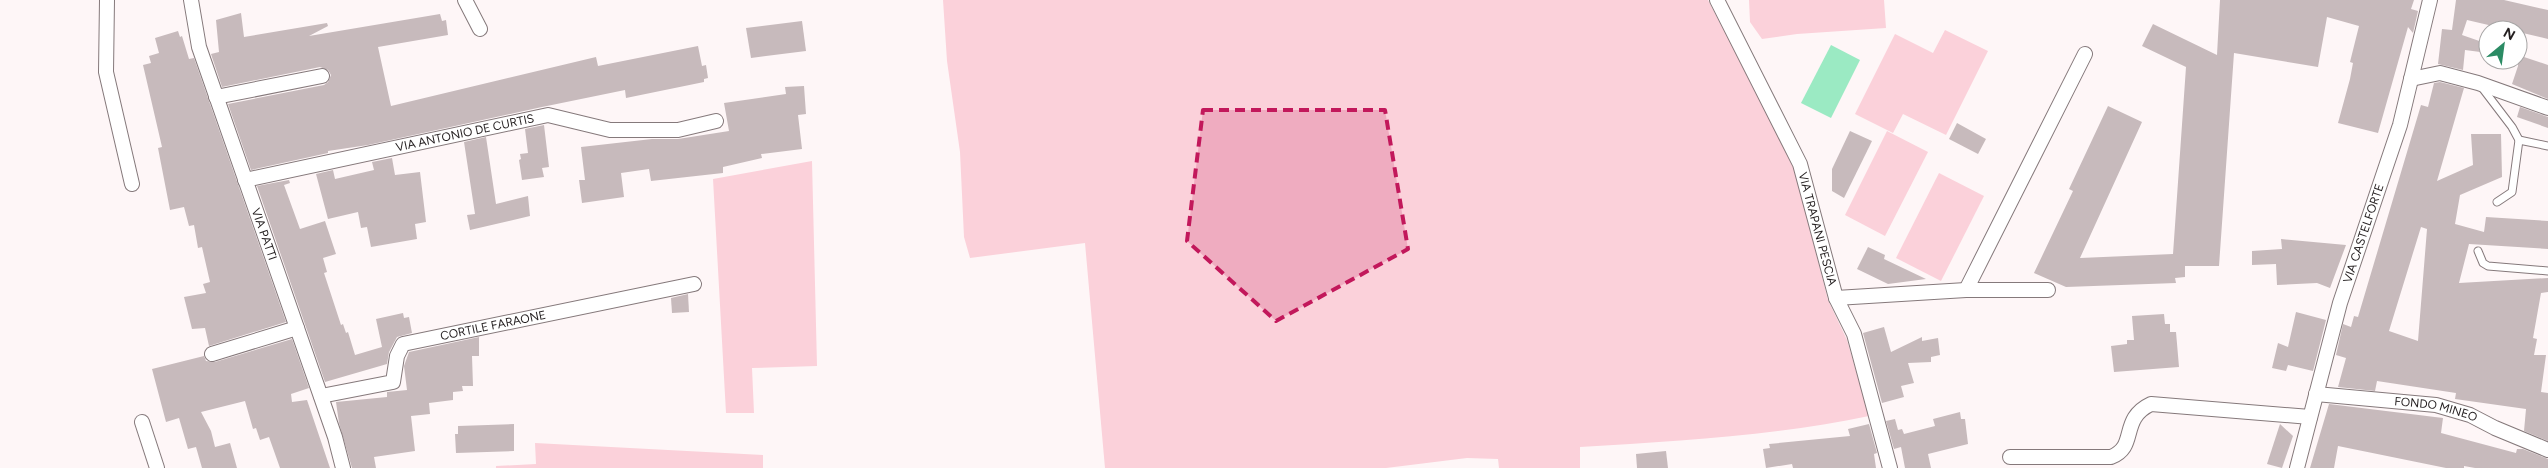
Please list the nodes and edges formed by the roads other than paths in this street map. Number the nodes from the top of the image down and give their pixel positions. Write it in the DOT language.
graph roads {
  1 [pos="107,0"];
  2 [pos="192,0"];
  3 [pos="465,0"];
  4 [pos="1717,0"];
  5 [pos="2430,0"];
  6 [pos="480,29"];
  7 [pos="2086,54"];
  8 [pos="322,76"];
  9 [pos="2411,79"];
  10 [pos="2478,83"];
  11 [pos="216,97"];
  12 [pos="2548,108"];
  13 [pos="716,121"];
  14 [pos="2519,140"];
  15 [pos="2548,146"];
  16 [pos="245,180"];
  17 [pos="132,184"];
  18 [pos="2497,202"];
  19 [pos="2478,251"];
  20 [pos="2548,271"];
  21 [pos="694,284"];
  22 [pos="1966,290"];
  23 [pos="2048,290"];
  24 [pos="1836,298"];
  25 [pos="297,328"];
  26 [pos="212,354"];
  27 [pos="2316,394"];
  28 [pos="321,396"];
  29 [pos="2310,418"];
  30 [pos="142,422"];
  31 [pos="2548,450"];
  32 [pos="2010,457"];
  33 [pos="157,468"];
  34 [pos="343,468"];
  35 [pos="1890,468"];
  36 [pos="2297,468"];
  1 -- 17 [label="street"];
  2 -- 11 [label="street, VIA PATTI"];
  3 -- 6 [label="street"];
  4 -- 24 [label="street, VIA TRAPANI PESCIA"];
  5 -- 9 [label="street, VIA CASTELFORTE"];
  7 -- 22 [label="street"];
  8 -- 11 [label="street"];
  9 -- 10 [label="street"];
  9 -- 27 [label="street, VIA CASTELFORTE"];
  10 -- 12 [label="street"];
  10 -- 14 [label="lane"];
  11 -- 16 [label="street, VIA PATTI"];
  13 -- 16 [label="street, VIA ANTONIO DE CURTIS"];
  14 -- 15 [label="lane"];
  14 -- 18 [label="lane"];
  16 -- 25 [label="street, VIA PATTI"];
  19 -- 20 [label="lane"];
  21 -- 28 [label="street, CORTILE FARAONE"];
  22 -- 23 [label="street"];
  22 -- 24 [label="street"];
  24 -- 35 [label="street, VIA TRAPANI PESCIA"];
  25 -- 26 [label="street"];
  25 -- 28 [label="street, VIA PATTI"];
  27 -- 29 [label="street, VIA CASTELFORTE"];
  27 -- 31 [label="street, FONDO MINEO"];
  28 -- 34 [label="street, VIA PATTI"];
  29 -- 32 [label="street"];
  29 -- 36 [label="street, VIA CASTELFORTE"];
  30 -- 33 [label="street"];
}
